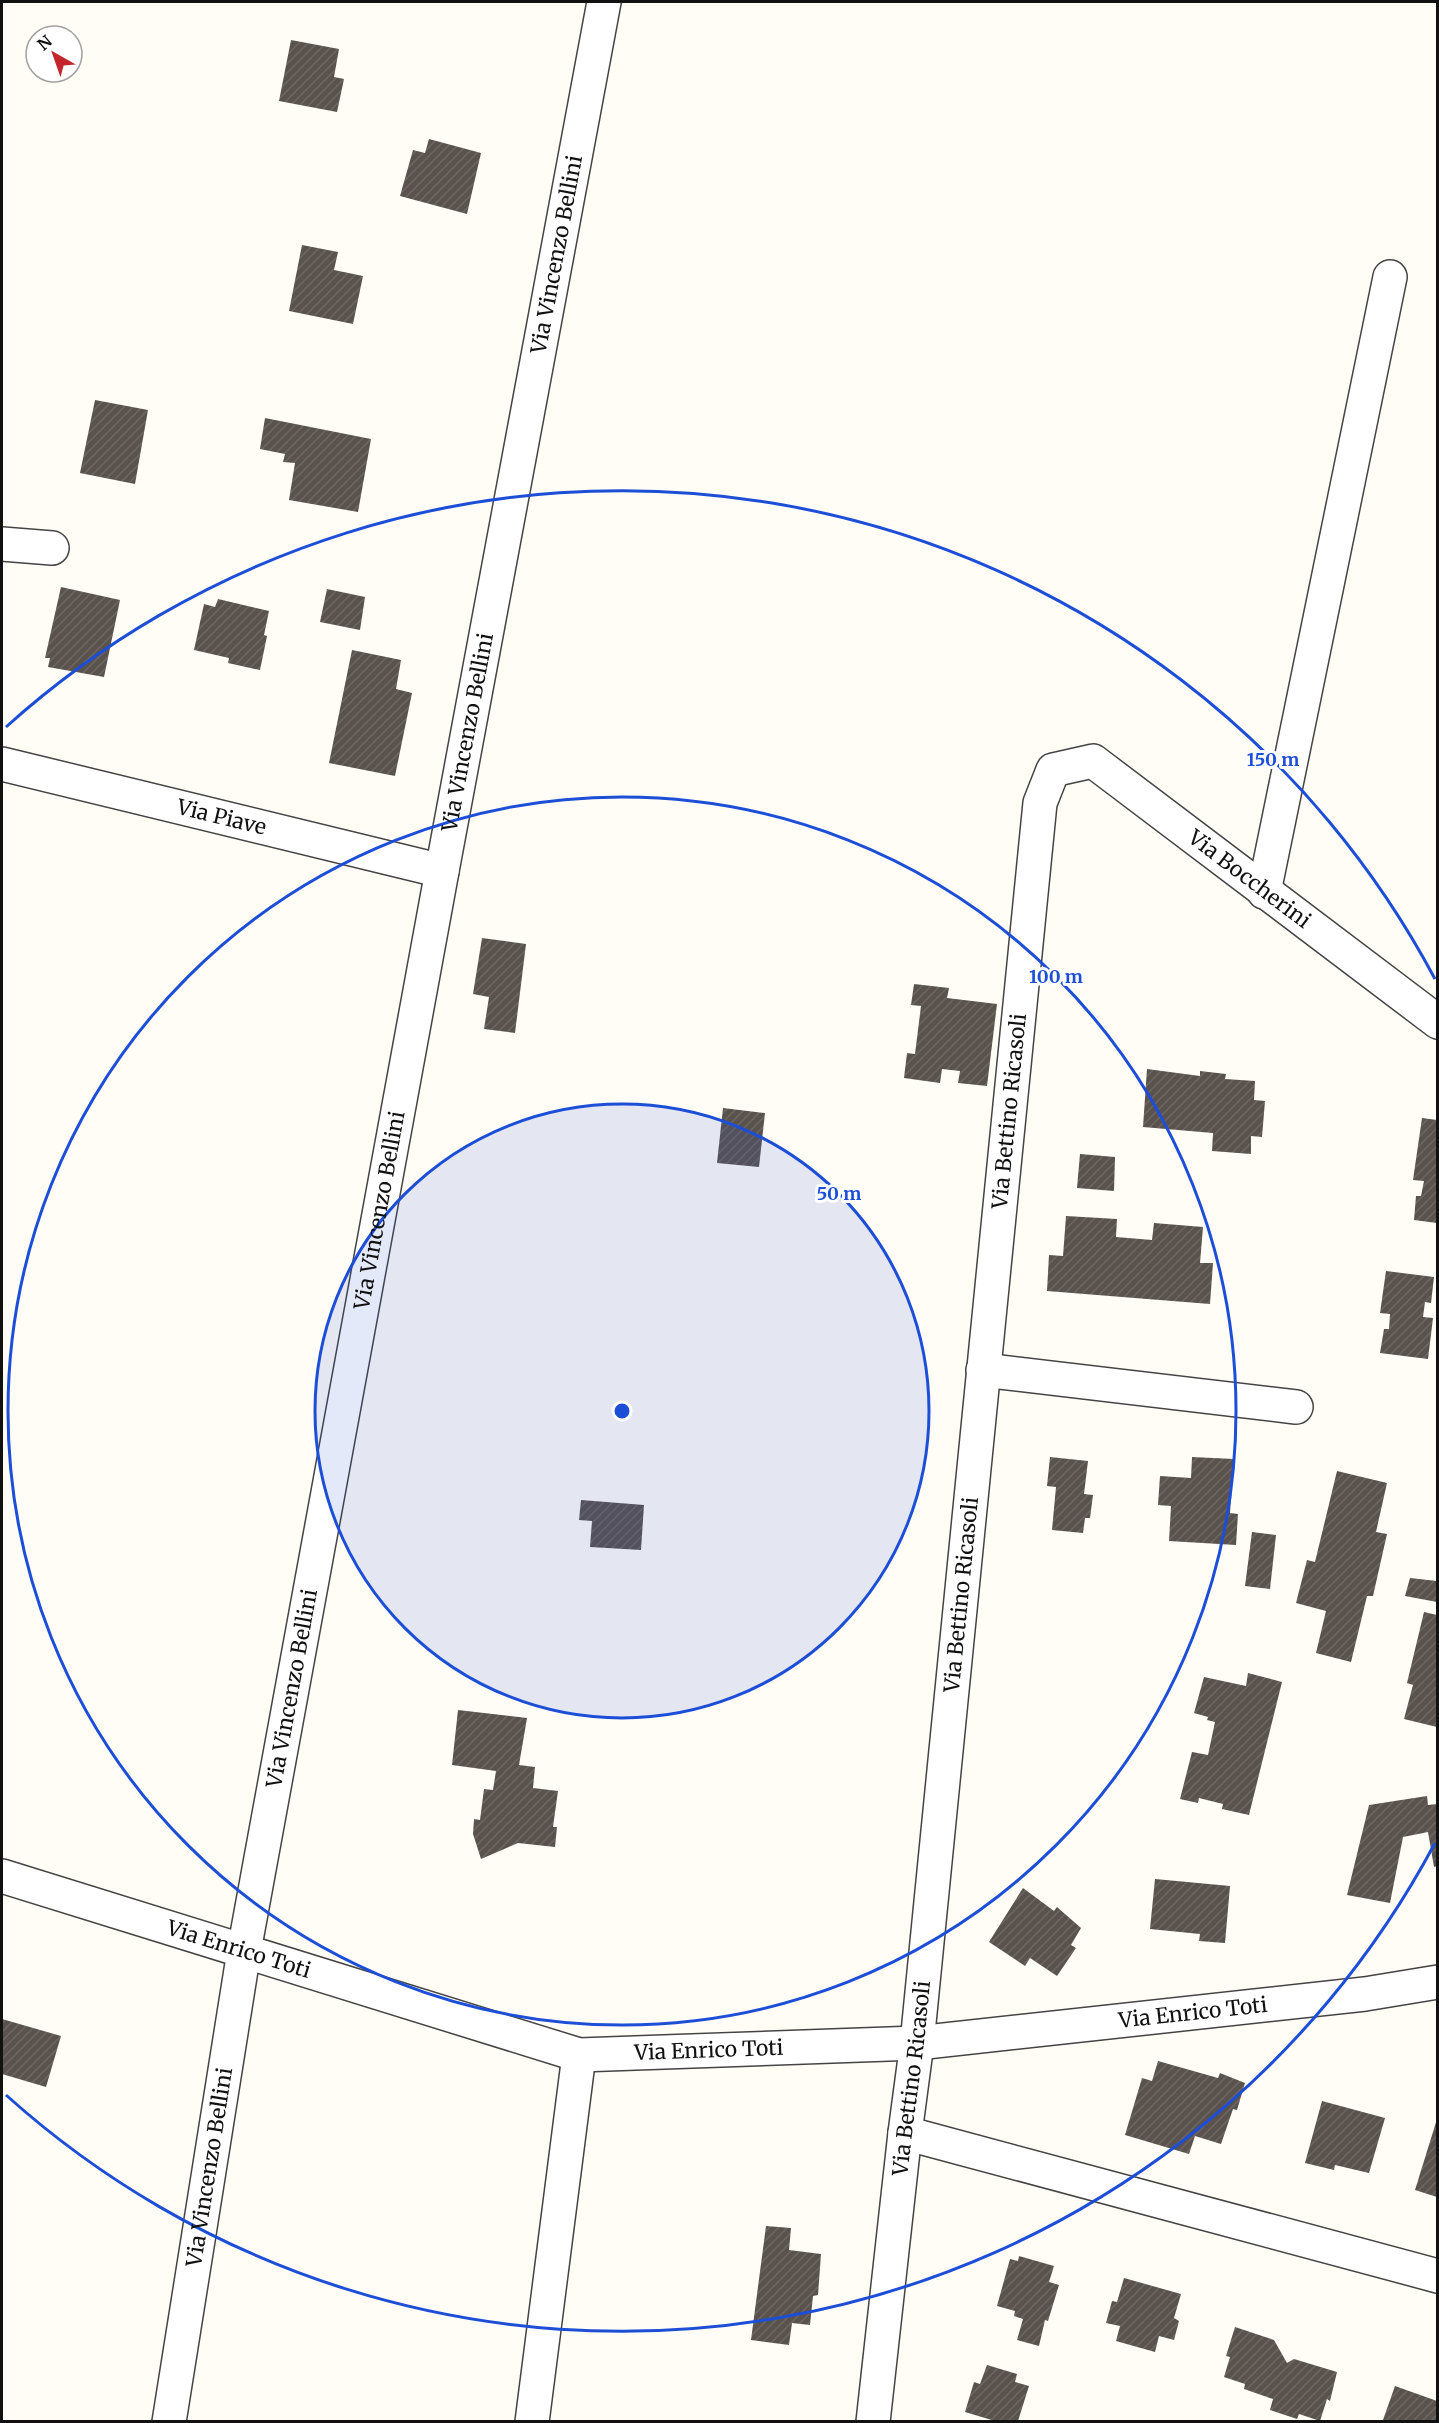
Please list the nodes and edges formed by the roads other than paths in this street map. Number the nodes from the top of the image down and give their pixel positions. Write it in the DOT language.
graph roads {
  1 [pos="604,2"];
  2 [pos="1390,277"];
  3 [pos="2,544"];
  4 [pos="52,548"];
  5 [pos="2,764"];
  6 [pos="1053,770"];
  7 [pos="442,871"];
  8 [pos="1264,892"];
  9 [pos="1437,1022"];
  10 [pos="983,1370"];
  11 [pos="1296,1407"];
  12 [pos="2,1875"];
  13 [pos="244,1951"];
  14 [pos="1437,1982"];
  15 [pos="917,2043"];
  16 [pos="579,2055"];
  17 [pos="905,2133"];
  18 [pos="1437,2276"];
  19 [pos="169,2421"];
  20 [pos="532,2421"];
  21 [pos="873,2421"];
  1 -- 7 [label="street, Via Vincenzo Bellini"];
  2 -- 8 [label="street"];
  3 -- 4 [label="street"];
  5 -- 7 [label="street, Via Piave"];
  6 -- 8 [label="street, Via Boccherini"];
  6 -- 10 [label="street, Via Bettino Ricasoli"];
  7 -- 13 [label="street, Via Vincenzo Bellini"];
  8 -- 9 [label="street, Via Boccherini"];
  10 -- 11 [label="street"];
  10 -- 15 [label="street, Via Bettino Ricasoli"];
  12 -- 13 [label="street, Via Enrico Toti"];
  13 -- 16 [label="street, Via Enrico Toti"];
  13 -- 19 [label="street, Via Vincenzo Bellini"];
  14 -- 15 [label="street, Via Enrico Toti"];
  15 -- 16 [label="street, Via Enrico Toti"];
  15 -- 17 [label="street, Via Bettino Ricasoli"];
  16 -- 20 [label="street"];
  17 -- 18 [label="street"];
  17 -- 21 [label="street, Via Bettino Ricasoli"];
}
